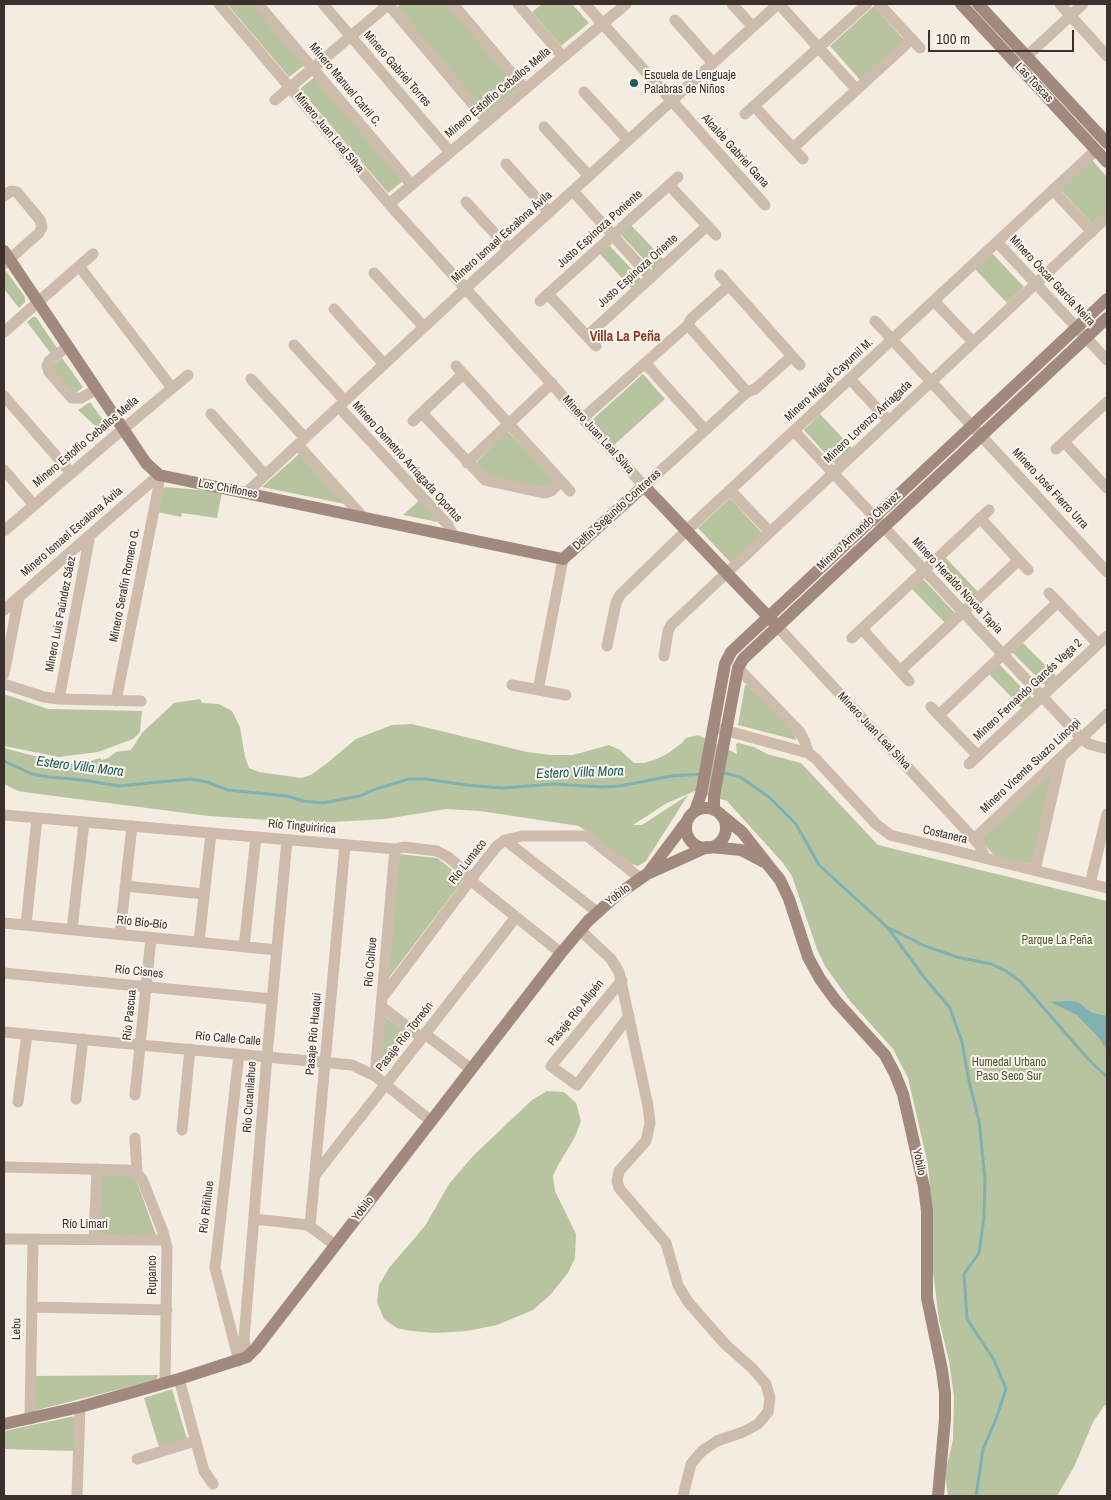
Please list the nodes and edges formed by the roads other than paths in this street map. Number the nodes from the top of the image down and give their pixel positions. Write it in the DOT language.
graph roads {
  1 [pos="219,4"];
  2 [pos="258,4"];
  3 [pos="323,4"];
  4 [pos="388,4"];
  5 [pos="453,4"];
  6 [pos="518,4"];
  7 [pos="585,4"];
  8 [pos="626,4"];
  9 [pos="732,4"];
  10 [pos="778,4"];
  11 [pos="867,4"];
  12 [pos="880,4"];
  13 [pos="961,4"];
  14 [pos="978,4"];
  15 [pos="1060,4"];
  16 [pos="1083,4"];
  17 [pos="1070,16"];
  18 [pos="674,20"];
  19 [pos="602,24"];
  20 [pos="753,26"];
  21 [pos="351,36"];
  22 [pos="819,48"];
  23 [pos="1027,56"];
  24 [pos="1107,56"];
  25 [pos="563,57"];
  26 [pos="713,63"];
  27 [pos="313,68"];
  28 [pos="290,88"];
  29 [pos="525,89"];
  30 [pos="857,90"];
  31 [pos="584,92"];
  32 [pos="275,100"];
  33 [pos="671,101"];
  34 [pos="754,106"];
  35 [pos="745,114"];
  36 [pos="487,121"];
  37 [pos="544,128"];
  38 [pos="628,140"];
  39 [pos="1107,143"];
  40 [pos="793,148"];
  41 [pos="1096,150"];
  42 [pos="450,152"];
  43 [pos="803,159"];
  44 [pos="1107,162"];
  45 [pos="506,164"];
  46 [pos="589,176"];
  47 [pos="412,185"];
  48 [pos="1053,190"];
  49 [pos="573,191"];
  50 [pos="4,196"];
  51 [pos="466,202"];
  52 [pos="389,204"];
  53 [pos="765,205"];
  54 [pos="549,212"];
  55 [pos="1107,217"];
  56 [pos="707,226"];
  57 [pos="1092,232"];
  58 [pos="716,235"];
  59 [pos="612,236"];
  60 [pos="997,242"];
  61 [pos="509,249"];
  62 [pos="93,254"];
  63 [pos="6,258"];
  64 [pos="79,266"];
  65 [pos="374,273"];
  66 [pos="720,275"];
  67 [pos="651,278"];
  68 [pos="1036,284"];
  69 [pos="729,285"];
  70 [pos="466,288"];
  71 [pos="1107,299"];
  72 [pos="934,301"];
  73 [pos="38,302"];
  74 [pos="334,308"];
  75 [pos="1107,318"];
  76 [pos="875,321"];
  77 [pos="688,325"];
  78 [pos="424,327"];
  79 [pos="1077,328"];
  80 [pos="4,332"];
  81 [pos="588,336"];
  82 [pos="1086,338"];
  83 [pos="892,339"];
  84 [pos="973,342"];
  85 [pos="294,345"];
  86 [pos="68,346"];
  87 [pos="596,346"];
  88 [pos="1107,360"];
  89 [pos="645,363"];
  90 [pos="384,364"];
  91 [pos="188,375"];
  92 [pos="850,379"];
  93 [pos="251,380"];
  94 [pos="931,381"];
  95 [pos="552,383"];
  96 [pos="172,388"];
  97 [pos="97,389"];
  98 [pos="747,392"];
  99 [pos="4,396"];
  100 [pos="1107,402"];
  101 [pos="342,404"];
  102 [pos="422,413"];
  103 [pos="211,414"];
  104 [pos="584,418"];
  105 [pos="889,421"];
  106 [pos="413,422"];
  107 [pos="508,424"];
  108 [pos="972,425"];
  109 [pos="123,428"];
  110 [pos="705,430"];
  111 [pos="794,431"];
  112 [pos="982,435"];
  113 [pos="302,442"];
  114 [pos="467,462"];
  115 [pos="4,470"];
  116 [pos="71,473"];
  117 [pos="833,473"];
  118 [pos="159,475"];
  119 [pos="265,475"];
  120 [pos="561,481"];
  121 [pos="1106,484"];
  122 [pos="644,486"];
  123 [pos="730,490"];
  124 [pos="570,491"];
  125 [pos="247,492"];
  126 [pos="34,505"];
  127 [pos="989,510"];
  128 [pos="363,516"];
  129 [pos="980,518"];
  130 [pos="879,522"];
  131 [pos="687,530"];
  132 [pos="4,531"];
  133 [pos="770,532"];
  134 [pos="90,534"];
  135 [pos="453,536"];
  136 [pos="563,559"];
  137 [pos="1019,560"];
  138 [pos="1028,570"];
  139 [pos="924,571"];
  140 [pos="727,572"];
  141 [pos="1107,572"];
  142 [pos="19,597"];
  143 [pos="4,610"];
  144 [pos="963,612"];
  145 [pos="768,616"];
  146 [pos="777,626"];
  147 [pos="862,629"];
  148 [pos="1106,636"];
  149 [pos="852,638"];
  150 [pos="1098,644"];
  151 [pos="607,646"];
  152 [pos="1003,654"];
  153 [pos="664,656"];
  154 [pos="738,668"];
  155 [pos="900,671"];
  156 [pos="4,674"];
  157 [pos="909,681"];
  158 [pos="4,684"];
  159 [pos="512,685"];
  160 [pos="538,690"];
  161 [pos="566,695"];
  162 [pos="1042,696"];
  163 [pos="58,699"];
  164 [pos="116,701"];
  165 [pos="140,701"];
  166 [pos="1107,714"];
  167 [pos="712,734"];
  168 [pos="726,736"];
  169 [pos="1081,738"];
  170 [pos="1107,749"];
  171 [pos="808,752"];
  172 [pos="978,756"];
  173 [pos="1061,758"];
  174 [pos="969,764"];
  175 [pos="695,811"];
  176 [pos="717,812"];
  177 [pos="1107,814"];
  178 [pos="4,815"];
  179 [pos="37,818"];
  180 [pos="687,821"];
  181 [pos="84,822"];
  182 [pos="132,826"];
  183 [pos="211,833"];
  184 [pos="256,837"];
  185 [pos="974,839"];
  186 [pos="288,840"];
  187 [pos="505,840"];
  188 [pos="345,845"];
  189 [pos="709,847"];
  190 [pos="395,849"];
  191 [pos="985,858"];
  192 [pos="770,866"];
  193 [pos="1036,870"];
  194 [pos="644,876"];
  195 [pos="471,880"];
  196 [pos="1090,884"];
  197 [pos="125,886"];
  198 [pos="1107,888"];
  199 [pos="204,894"];
  200 [pos="597,912"];
  201 [pos="516,917"];
  202 [pos="4,923"];
  203 [pos="26,925"];
  204 [pos="72,930"];
  205 [pos="580,930"];
  206 [pos="120,934"];
  207 [pos="151,938"];
  208 [pos="199,942"];
  209 [pos="244,947"];
  210 [pos="277,950"];
  211 [pos="561,953"];
  212 [pos="4,973"];
  213 [pos="622,980"];
  214 [pos="146,987"];
  215 [pos="272,999"];
  216 [pos="381,1002"];
  217 [pos="629,1016"];
  218 [pos="4,1032"];
  219 [pos="27,1034"];
  220 [pos="423,1036"];
  221 [pos="83,1039"];
  222 [pos="140,1044"];
  223 [pos="190,1049"];
  224 [pos="240,1054"];
  225 [pos="267,1056"];
  226 [pos="326,1062"];
  227 [pos="472,1069"];
  228 [pos="375,1076"];
  229 [pos="385,1085"];
  230 [pos="135,1095"];
  231 [pos="76,1099"];
  232 [pos="18,1102"];
  233 [pos="431,1121"];
  234 [pos="182,1130"];
  235 [pos="135,1138"];
  236 [pos="4,1167"];
  237 [pos="97,1169"];
  238 [pos="137,1173"];
  239 [pos="315,1175"];
  240 [pos="254,1219"];
  241 [pos="310,1226"];
  242 [pos="4,1238"];
  243 [pos="33,1239"];
  244 [pos="94,1239"];
  245 [pos="165,1240"];
  246 [pos="335,1246"];
  247 [pos="32,1307"];
  248 [pos="167,1310"];
  249 [pos="243,1359"];
  250 [pos="179,1379"];
  251 [pos="165,1383"];
  252 [pos="80,1407"];
  253 [pos="30,1419"];
  254 [pos="4,1424"];
  255 [pos="196,1441"];
  256 [pos="137,1459"];
  257 [pos="213,1484"];
  258 [pos="77,1496"];
  259 [pos="683,1496"];
  260 [pos="938,1496"];
  1 -- 28 [label="street, Minero Juan Leal Silva"];
  2 -- 27 [label="street, Minero Manuel Catril C."];
  3 -- 21 [label="street, Minero Gabriel Torres"];
  4 -- 21 [label="street"];
  4 -- 36 [label="street"];
  5 -- 29 [label="street"];
  6 -- 25 [label="street"];
  7 -- 19 [label="street, Alcalde Gabriel Gana"];
  8 -- 19 [label="street, Minero Estolfio Ceballos Mella"];
  9 -- 20 [label="street"];
  10 -- 20 [label="street, Minero Ismael Escalona Ávila"];
  10 -- 22 [label="street"];
  11 -- 22 [label="street"];
  12 -- 30 [label="street"];
  13 -- 41 [label="street, Las Toscas"];
  14 -- 23 [label="street, Las Toscas"];
  15 -- 17 [label="street"];
  16 -- 17 [label="street"];
  17 -- 23 [label="street"];
  17 -- 24 [label="street"];
  18 -- 26 [label="street"];
  19 -- 25 [label="street, Minero Estolfio Ceballos Mella"];
  19 -- 33 [label="street, Alcalde Gabriel Gana"];
  20 -- 26 [label="street, Minero Ismael Escalona Ávila"];
  21 -- 27 [label="street"];
  21 -- 42 [label="street, Minero Gabriel Torres"];
  22 -- 30 [label="street"];
  22 -- 34 [label="street"];
  23 -- 39 [label="street, Las Toscas"];
  25 -- 29 [label="street, Minero Estolfio Ceballos Mella"];
  26 -- 33 [label="street, Minero Ismael Escalona Ávila"];
  27 -- 28 [label="street"];
  27 -- 47 [label="street, Minero Manuel Catril C."];
  28 -- 32 [label="street"];
  28 -- 52 [label="street, Minero Juan Leal Silva"];
  29 -- 36 [label="street, Minero Estolfio Ceballos Mella"];
  30 -- 40 [label="street"];
  31 -- 38 [label="street"];
  33 -- 38 [label="street, Minero Ismael Escalona Ávila"];
  33 -- 53 [label="street, Alcalde Gabriel Gana"];
  34 -- 35 [label="street"];
  34 -- 40 [label="street"];
  36 -- 42 [label="street, Minero Estolfio Ceballos Mella"];
  37 -- 46 [label="street"];
  38 -- 46 [label="street, Minero Ismael Escalona Ávila"];
  40 -- 43 [label="street"];
  41 -- 44 [label="street, Las Toscas"];
  41 -- 48 [label="street, Minero Miguel Cayumil M."];
  42 -- 47 [label="street, Minero Estolfio Ceballos Mella"];
  45 -- 54 [label="street"];
  46 -- 49 [label="street, Minero Ismael Escalona Ávila"];
  47 -- 52 [label="street, Minero Estolfio Ceballos Mella"];
  48 -- 57 [label="street"];
  48 -- 60 [label="street, Minero Miguel Cayumil M."];
  49 -- 54 [label="street, Minero Ismael Escalona Ávila"];
  49 -- 59 [label="street"];
  50 -- 63 [label="street"];
  51 -- 61 [label="street"];
  52 -- 70 [label="street, Minero Juan Leal Silva"];
  54 -- 61 [label="street, Minero Ismael Escalona Ávila"];
  55 -- 57 [label="street, Minero Lorenzo Arriagada"];
  56 -- 58 [label="street"];
  56 -- 59 [label="street, Justo Espinoza Poniente"];
  56 -- 67 [label="street, Justo Espinoza Oriente"];
  57 -- 68 [label="street, Minero Lorenzo Arriagada"];
  59 -- 67 [label="street"];
  59 -- 81 [label="street, Justo Espinoza Poniente"];
  60 -- 68 [label="street, Minero Óscar García Neira"];
  60 -- 72 [label="street, Minero Miguel Cayumil M."];
  61 -- 70 [label="street, Minero Ismael Escalona Ávila"];
  62 -- 64 [label="street"];
  63 -- 73 [label="street"];
  64 -- 73 [label="street"];
  64 -- 96 [label="street"];
  65 -- 78 [label="street"];
  66 -- 69 [label="street"];
  67 -- 81 [label="street, Justo Espinoza Oriente"];
  68 -- 79 [label="street, Minero Óscar García Neira"];
  68 -- 84 [label="street, Minero Lorenzo Arriagada"];
  69 -- 77 [label="street"];
  69 -- 98 [label="street, Delfín Segundo Contreras"];
  70 -- 78 [label="street, Minero Ismael Escalona Ávila"];
  70 -- 95 [label="street, Minero Juan Leal Silva"];
  71 -- 79 [label="street, Minero Armando Chavez"];
  72 -- 83 [label="street, Minero Miguel Cayumil M."];
  72 -- 84 [label="street"];
  73 -- 80 [label="street"];
  73 -- 86 [label="street"];
  74 -- 90 [label="street"];
  75 -- 82 [label="street, Minero Armando Chavez"];
  76 -- 83 [label="street, Minero José Fierro Urra"];
  77 -- 89 [label="street"];
  77 -- 98 [label="street"];
  78 -- 90 [label="street, Minero Ismael Escalona Ávila"];
  79 -- 82 [label="street, Minero Óscar García Neira"];
  79 -- 108 [label="street, Minero Armando Chavez"];
  81 -- 87 [label="street"];
  82 -- 88 [label="street, Minero Óscar García Neira"];
  82 -- 112 [label="street, Minero Armando Chavez"];
  83 -- 92 [label="street, Minero Miguel Cayumil M."];
  83 -- 94 [label="street, Minero José Fierro Urra"];
  84 -- 94 [label="street, Minero Lorenzo Arriagada"];
  85 -- 101 [label="street, Minero Demetrio Arriagada Oportus"];
  86 -- 97 [label="street"];
  86 -- 97 [label="street"];
  89 -- 104 [label="street"];
  89 -- 110 [label="street"];
  90 -- 101 [label="street, Minero Ismael Escalona Ávila"];
  91 -- 96 [label="street, Minero Estolfio Ceballos Mella"];
  92 -- 105 [label="street"];
  92 -- 111 [label="street, Minero Miguel Cayumil M."];
  93 -- 113 [label="street"];
  94 -- 105 [label="street, Minero Lorenzo Arriagada"];
  94 -- 108 [label="street, Minero José Fierro Urra"];
  95 -- 104 [label="street, Minero Juan Leal Silva"];
  95 -- 107 [label="street"];
  96 -- 109 [label="street, Minero Estolfio Ceballos Mella"];
  97 -- 109 [label="street"];
  98 -- 110 [label="street, Delfín Segundo Contreras"];
  99 -- 116 [label="street"];
  100 -- 121 [label="street"];
  101 -- 113 [label="street, Minero Ismael Escalona Ávila"];
  101 -- 135 [label="street, Minero Demetrio Arriagada Oportus"];
  102 -- 106 [label="street"];
  102 -- 107 [label="street"];
  102 -- 114 [label="street"];
  103 -- 119 [label="street"];
  104 -- 122 [label="street, Minero Juan Leal Silva"];
  105 -- 117 [label="street, Minero Lorenzo Arriagada"];
  107 -- 114 [label="street"];
  107 -- 120 [label="street"];
  108 -- 112 [label="street, Minero José Fierro Urra"];
  108 -- 130 [label="street, Minero Armando Chavez"];
  109 -- 116 [label="street, Minero Estolfio Ceballos Mella"];
  109 -- 118 [label="street"];
  110 -- 122 [label="street, Delfín Segundo Contreras"];
  111 -- 117 [label="street, Minero Heraldo Novoa Tapia"];
  111 -- 123 [label="street, Minero Miguel Cayumil M."];
  112 -- 130 [label="street, Minero Armando Chavez"];
  112 -- 141 [label="street, Minero José Fierro Urra"];
  113 -- 119 [label="street, Minero Ismael Escalona Ávila"];
  113 -- 128 [label="street"];
  114 -- 120 [label="street"];
  115 -- 126 [label="street"];
  116 -- 126 [label="street, Minero Estolfio Ceballos Mella"];
  117 -- 130 [label="street, Minero Heraldo Novoa Tapia"];
  117 -- 133 [label="street, Minero Lorenzo Arriagada"];
  118 -- 125 [label="street, Los Chiflones"];
  118 -- 134 [label="street, Minero Ismael Escalona Ávila"];
  118 -- 164 [label="street, Minero Serafín Romero G."];
  119 -- 125 [label="street, Minero Ismael Escalona Ávila"];
  120 -- 124 [label="street"];
  122 -- 131 [label="street, Minero Juan Leal Silva"];
  122 -- 136 [label="street, Delfín Segundo Contreras"];
  123 -- 131 [label="street, Minero Miguel Cayumil M."];
  123 -- 133 [label="street"];
  125 -- 128 [label="street, Los Chiflones"];
  126 -- 132 [label="street, Minero Estolfio Ceballos Mella"];
  127 -- 129 [label="street"];
  128 -- 135 [label="street, Los Chiflones"];
  129 -- 137 [label="street"];
  129 -- 139 [label="street"];
  130 -- 139 [label="street, Minero Heraldo Novoa Tapia"];
  130 -- 145 [label="street, Minero Armando Chavez"];
  130 -- 146 [label="street, Minero Armando Chavez"];
  131 -- 140 [label="street, Minero Juan Leal Silva"];
  131 -- 151 [label="street, Minero Miguel Cayumil M."];
  133 -- 140 [label="street, Minero Lorenzo Arriagada"];
  134 -- 142 [label="street, Minero Ismael Escalona Ávila"];
  134 -- 163 [label="street, Minero Luis Faúndez Sáez"];
  135 -- 136 [label="street, Los Chiflones"];
  136 -- 160 [label="street, Delfín Segundo Contreras"];
  137 -- 138 [label="street"];
  137 -- 144 [label="street"];
  139 -- 144 [label="street, Minero Heraldo Novoa Tapia"];
  139 -- 147 [label="street"];
  140 -- 145 [label="street, Minero Juan Leal Silva"];
  140 -- 153 [label="street, Minero Lorenzo Arriagada"];
  142 -- 143 [label="street, Minero Ismael Escalona Ávila"];
  142 -- 156 [label="street"];
  144 -- 152 [label="street, Minero Heraldo Novoa Tapia"];
  144 -- 155 [label="street"];
  145 -- 146 [label="street, Minero Juan Leal Silva"];
  145 -- 167 [label="street, Minero Armando Chavez"];
  146 -- 154 [label="street, Minero Armando Chavez"];
  146 -- 185 [label="street, Minero Juan Leal Silva"];
  147 -- 149 [label="street"];
  147 -- 155 [label="street"];
  148 -- 150 [label="street, Minero Fernando Garcés Vega 2"];
  150 -- 152 [label="street"];
  150 -- 162 [label="street, Minero Fernando Garcés Vega 2"];
  152 -- 162 [label="street, Minero Heraldo Novoa Tapia"];
  152 -- 172 [label="street"];
  154 -- 168 [label="street, Minero Armando Chavez"];
  154 -- 171 [label="street, Costanera"];
  155 -- 157 [label="street"];
  158 -- 163 [label="street"];
  159 -- 160 [label="street"];
  160 -- 161 [label="street"];
  162 -- 169 [label="street, Minero Heraldo Novoa Tapia"];
  162 -- 172 [label="street, Minero Fernando Garcés Vega 2"];
  163 -- 164 [label="street"];
  164 -- 165 [label="street"];
  166 -- 169 [label="street, Minero Vicente Suazo Lincopi"];
  167 -- 168 [label="street"];
  167 -- 175 [label="street, Minero Armando Chavez"];
  168 -- 171 [label="street"];
  168 -- 176 [label="street, Minero Armando Chavez"];
  169 -- 170 [label="street, Minero Heraldo Novoa Tapia"];
  169 -- 173 [label="street, Minero Vicente Suazo Lincopi"];
  171 -- 191 [label="street, Costanera"];
  172 -- 174 [label="street, Minero Fernando Garcés Vega 2"];
  173 -- 185 [label="street, Minero Vicente Suazo Lincopi"];
  173 -- 193 [label="street"];
  175 -- 176 [label="street"];
  175 -- 180 [label="street, Yobilo"];
  176 -- 189 [label="street, Yobilo"];
  176 -- 192 [label="street, Yobilo"];
  177 -- 196 [label="street"];
  178 -- 179 [label="street, Río Tinguiririca"];
  179 -- 181 [label="street, Río Tinguiririca"];
  179 -- 203 [label="street"];
  180 -- 189 [label="street, Yobilo"];
  180 -- 194 [label="street, Yobilo"];
  181 -- 182 [label="street, Río Tinguiririca"];
  181 -- 204 [label="street"];
  182 -- 183 [label="street, Río Tinguiririca"];
  182 -- 197 [label="street"];
  183 -- 184 [label="street, Río Tinguiririca"];
  183 -- 199 [label="street"];
  184 -- 186 [label="street, Río Tinguiririca"];
  184 -- 209 [label="street"];
  185 -- 191 [label="street, Minero Juan Leal Silva"];
  186 -- 188 [label="street, Río Tinguiririca"];
  186 -- 210 [label="street, Río Curanilahue"];
  187 -- 194 [label="street, Río Lumaco"];
  187 -- 195 [label="street, Río Lumaco"];
  187 -- 200 [label="street"];
  188 -- 190 [label="street, Río Tinguiririca"];
  188 -- 226 [label="street, Pasaje Río Huaqui"];
  189 -- 192 [label="street, Yobilo"];
  189 -- 194 [label="street, Yobilo"];
  190 -- 195 [label="street, Río Tinguiririca"];
  190 -- 216 [label="street, Río Coihue"];
  191 -- 193 [label="street, Costanera"];
  192 -- 260 [label="street, Yobilo"];
  193 -- 196 [label="street, Costanera"];
  194 -- 200 [label="street, Yobilo"];
  195 -- 201 [label="street, Río Tinguiririca"];
  195 -- 216 [label="street, Río Lumaco"];
  196 -- 198 [label="street, Costanera"];
  197 -- 199 [label="street"];
  197 -- 206 [label="street"];
  199 -- 208 [label="street"];
  200 -- 205 [label="street, Yobilo"];
  201 -- 211 [label="street, Río Tinguiririca"];
  201 -- 220 [label="street, Pasaje Río Torreón"];
  202 -- 203 [label="street, Río Bío-Bío"];
  203 -- 204 [label="street, Río Bío-Bío"];
  204 -- 206 [label="street, Río Bío-Bío"];
  205 -- 211 [label="street, Yobilo"];
  205 -- 213 [label="street"];
  206 -- 207 [label="street, Río Bío-Bío"];
  207 -- 208 [label="street, Río Bío-Bío"];
  207 -- 214 [label="street, Río Pascua"];
  208 -- 209 [label="street, Río Bío-Bío"];
  209 -- 210 [label="street, Río Bío-Bío"];
  210 -- 215 [label="street, Río Curanilahue"];
  211 -- 227 [label="street, Yobilo"];
  212 -- 214 [label="street, Río Cisnes"];
  213 -- 217 [label="street"];
  213 -- 217 [label="street, Pasaje Río Allipén"];
  214 -- 215 [label="street, Río Cisnes"];
  214 -- 222 [label="street, Río Pascua"];
  215 -- 225 [label="street, Río Curanilahue"];
  216 -- 220 [label="street"];
  216 -- 228 [label="street, Río Coihue"];
  217 -- 259 [label="street"];
  218 -- 219 [label="street, Río Calle Calle"];
  219 -- 221 [label="street, Río Calle Calle"];
  219 -- 232 [label="street"];
  220 -- 227 [label="street"];
  220 -- 229 [label="street, Pasaje Río Torreón"];
  221 -- 222 [label="street, Río Calle Calle"];
  221 -- 231 [label="street"];
  222 -- 223 [label="street, Río Calle Calle"];
  222 -- 230 [label="street, Río Pascua"];
  223 -- 224 [label="street, Río Calle Calle"];
  223 -- 234 [label="street"];
  224 -- 225 [label="street, Río Calle Calle"];
  224 -- 249 [label="street, Río Riñihue"];
  225 -- 226 [label="street, Río Calle Calle"];
  225 -- 240 [label="street, Río Curanilahue"];
  226 -- 228 [label="street, Río Calle Calle"];
  226 -- 239 [label="street, Pasaje Río Huaqui"];
  227 -- 233 [label="street, Yobilo"];
  228 -- 229 [label="street, Río Calle Calle"];
  229 -- 233 [label="street, Río Calle Calle"];
  229 -- 239 [label="street, Pasaje Río Torreón"];
  233 -- 246 [label="street, Yobilo"];
  235 -- 238 [label="street"];
  236 -- 237 [label="street"];
  237 -- 238 [label="street"];
  237 -- 244 [label="street"];
  238 -- 245 [label="street, Rupanco"];
  239 -- 241 [label="street, Pasaje Río Huaqui"];
  240 -- 241 [label="street"];
  240 -- 249 [label="street, Río Curanilahue"];
  241 -- 246 [label="street"];
  242 -- 243 [label="street, Río Limarí"];
  243 -- 244 [label="street, Río Limarí"];
  243 -- 247 [label="street, Lebu"];
  244 -- 245 [label="street, Río Limarí"];
  245 -- 248 [label="street, Rupanco"];
  246 -- 249 [label="street, Yobilo"];
  247 -- 248 [label="street"];
  247 -- 253 [label="street, Lebu"];
  248 -- 251 [label="street, Rupanco"];
  249 -- 250 [label="street"];
  250 -- 251 [label="street"];
  250 -- 255 [label="street"];
  251 -- 252 [label="street"];
  252 -- 253 [label="street"];
  252 -- 258 [label="street"];
  253 -- 254 [label="street"];
  255 -- 256 [label="street"];
  255 -- 257 [label="street"];
}
